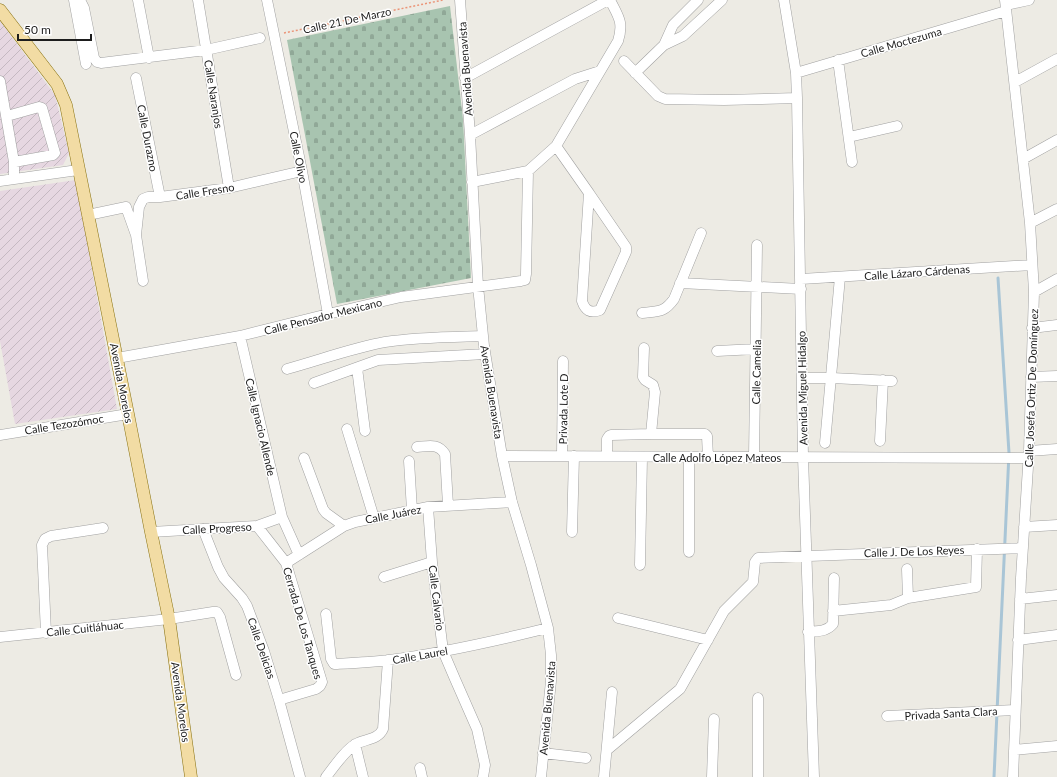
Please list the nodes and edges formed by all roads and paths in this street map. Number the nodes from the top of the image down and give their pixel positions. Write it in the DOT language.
graph roads {
  1 [pos="74,0"];
  2 [pos="80,0"];
  3 [pos="138,0"];
  4 [pos="198,0"];
  5 [pos="267,0"];
  6 [pos="443,0"];
  7 [pos="460,0"];
  8 [pos="609,0"];
  9 [pos="698,0"];
  10 [pos="722,0"];
  11 [pos="784,0"];
  12 [pos="1029,0"];
  13 [pos="1006,6"];
  14 [pos="0,10"];
  15 [pos="274,35"];
  16 [pos="260,38"];
  17 [pos="664,44"];
  18 [pos="206,50"];
  19 [pos="149,58"];
  20 [pos="1057,59"];
  21 [pos="624,60"];
  22 [pos="838,60"];
  23 [pos="86,64"];
  24 [pos="600,70"];
  25 [pos="635,73"];
  26 [pos="796,73"];
  27 [pos="136,78"];
  28 [pos="465,78"];
  29 [pos="0,81"];
  30 [pos="1015,82"];
  31 [pos="797,98"];
  32 [pos="7,116"];
  33 [pos="897,126"];
  34 [pos="470,135"];
  35 [pos="849,137"];
  36 [pos="1057,140"];
  37 [pos="556,146"];
  38 [pos="1023,159"];
  39 [pos="14,162"];
  40 [pos="852,162"];
  41 [pos="78,170"];
  42 [pos="302,170"];
  43 [pos="528,171"];
  44 [pos="14,179"];
  45 [pos="0,181"];
  46 [pos="472,182"];
  47 [pos="229,188"];
  48 [pos="588,193"];
  49 [pos="160,197"];
  50 [pos="1057,209"];
  51 [pos="88,215"];
  52 [pos="1030,223"];
  53 [pos="700,233"];
  54 [pos="136,235"];
  55 [pos="757,245"];
  56 [pos="1032,265"];
  57 [pos="840,277"];
  58 [pos="1057,280"];
  59 [pos="143,281"];
  60 [pos="680,283"];
  61 [pos="801,284"];
  62 [pos="478,286"];
  63 [pos="757,287"];
  64 [pos="1034,292"];
  65 [pos="642,313"];
  66 [pos="328,314"];
  67 [pos="1057,325"];
  68 [pos="1032,328"];
  69 [pos="240,336"];
  70 [pos="483,336"];
  71 [pos="644,348"];
  72 [pos="756,349"];
  73 [pos="717,351"];
  74 [pos="485,354"];
  75 [pos="117,358"];
  76 [pos="563,361"];
  77 [pos="356,368"];
  78 [pos="287,369"];
  79 [pos="1057,376"];
  80 [pos="802,378"];
  81 [pos="832,378"];
  82 [pos="1032,378"];
  83 [pos="314,383"];
  84 [pos="128,414"];
  85 [pos="347,428"];
  86 [pos="365,431"];
  87 [pos="651,434"];
  88 [pos="0,435"];
  89 [pos="880,441"];
  90 [pos="825,442"];
  91 [pos="417,447"];
  92 [pos="1057,449"];
  93 [pos="1029,455"];
  94 [pos="502,456"];
  95 [pos="562,456"];
  96 [pos="574,456"];
  97 [pos="607,456"];
  98 [pos="642,456"];
  99 [pos="689,457"];
  100 [pos="708,457"];
  101 [pos="754,457"];
  102 [pos="803,457"];
  103 [pos="304,458"];
  104 [pos="409,461"];
  105 [pos="512,502"];
  106 [pos="448,505"];
  107 [pos="428,507"];
  108 [pos="412,510"];
  109 [pos="282,517"];
  110 [pos="374,518"];
  111 [pos="1057,525"];
  112 [pos="257,526"];
  113 [pos="344,526"];
  114 [pos="1024,527"];
  115 [pos="103,528"];
  116 [pos="203,528"];
  117 [pos="151,532"];
  118 [pos="572,532"];
  119 [pos="1018,548"];
  120 [pos="977,549"];
  121 [pos="689,552"];
  122 [pos="299,555"];
  123 [pos="806,556"];
  124 [pos="432,562"];
  125 [pos="286,563"];
  126 [pos="640,565"];
  127 [pos="907,570"];
  128 [pos="384,577"];
  129 [pos="834,578"];
  130 [pos="1057,595"];
  131 [pos="908,598"];
  132 [pos="1020,599"];
  133 [pos="833,611"];
  134 [pos="326,614"];
  135 [pos="618,618"];
  136 [pos="169,619"];
  137 [pos="548,628"];
  138 [pos="808,632"];
  139 [pos="46,633"];
  140 [pos="1057,635"];
  141 [pos="0,637"];
  142 [pos="708,640"];
  143 [pos="1018,640"];
  144 [pos="444,651"];
  145 [pos="388,660"];
  146 [pos="236,675"];
  147 [pos="612,692"];
  148 [pos="758,698"];
  149 [pos="279,700"];
  150 [pos="1010,710"];
  151 [pos="887,716"];
  152 [pos="714,719"];
  153 [pos="355,744"];
  154 [pos="1057,746"];
  155 [pos="607,750"];
  156 [pos="1014,750"];
  157 [pos="543,753"];
  158 [pos="586,758"];
  159 [pos="192,777"];
  160 [pos="300,777"];
  161 [pos="326,777"];
  162 [pos="363,777"];
  163 [pos="484,777"];
  164 [pos="540,777"];
  165 [pos="604,777"];
  166 [pos="712,777"];
  167 [pos="758,777"];
  168 [pos="814,777"];
  169 [pos="1013,777"];
  1 -- 23 [label="street"];
  2 -- 19 [label="street"];
  3 -- 19 [label="street"];
  4 -- 18 [label="street, Calle Naranjos"];
  5 -- 15 [label="street, Calle Olivo"];
  6 -- 15 [label="path, Calle 21 De Marzo"];
  7 -- 28 [label="street, Avenida Buenavista"];
  8 -- 24 [label="street"];
  8 -- 28 [label="street"];
  9 -- 17 [label="street"];
  10 -- 17 [label="street"];
  11 -- 26 [label="street, Avenida Miguel Hidalgo"];
  12 -- 13 [label="street, Calle Moctezuma"];
  13 -- 22 [label="street, Calle Moctezuma"];
  13 -- 30 [label="street, Calle Josefa Ortiz De Domínguez"];
  14 -- 41 [label="main road, Avenida Morelos"];
  15 -- 42 [label="street, Calle Olivo"];
  16 -- 18 [label="street"];
  17 -- 25 [label="street"];
  18 -- 19 [label="street"];
  18 -- 47 [label="street, Calle Naranjos"];
  20 -- 30 [label="street"];
  21 -- 25 [label="street"];
  22 -- 26 [label="street, Calle Moctezuma"];
  22 -- 35 [label="street"];
  24 -- 34 [label="street"];
  24 -- 37 [label="street"];
  25 -- 31 [label="street"];
  26 -- 31 [label="street, Avenida Miguel Hidalgo"];
  27 -- 49 [label="street, Calle Durazno"];
  28 -- 34 [label="street, Avenida Buenavista"];
  29 -- 32 [label="street"];
  30 -- 38 [label="street, Calle Josefa Ortiz De Domínguez"];
  31 -- 61 [label="street, Avenida Miguel Hidalgo"];
  32 -- 39 [label="street"];
  32 -- 39 [label="street"];
  33 -- 35 [label="street"];
  34 -- 46 [label="street, Avenida Buenavista"];
  35 -- 40 [label="street"];
  36 -- 38 [label="street"];
  37 -- 43 [label="street"];
  37 -- 48 [label="street"];
  38 -- 52 [label="street, Calle Josefa Ortiz De Domínguez"];
  39 -- 44 [label="street"];
  41 -- 44 [label="street"];
  41 -- 51 [label="main road, Avenida Morelos"];
  42 -- 47 [label="street, Calle Fresno"];
  42 -- 66 [label="street, Calle Olivo"];
  43 -- 46 [label="street"];
  43 -- 62 [label="street, Calle Pensador Mexicano"];
  44 -- 45 [label="street"];
  46 -- 62 [label="street, Avenida Buenavista"];
  47 -- 49 [label="street, Calle Fresno"];
  48 -- 48 [label="street"];
  49 -- 54 [label="street, Calle Fresno"];
  50 -- 52 [label="street"];
  51 -- 54 [label="street"];
  51 -- 75 [label="main road, Avenida Morelos"];
  52 -- 56 [label="street, Calle Josefa Ortiz De Domínguez"];
  53 -- 60 [label="street"];
  54 -- 59 [label="street"];
  55 -- 63 [label="street, Calle Camelia"];
  56 -- 57 [label="street, Calle Lázaro Cárdenas"];
  56 -- 64 [label="street, Calle Josefa Ortiz De Domínguez"];
  57 -- 61 [label="street, Calle Lázaro Cárdenas"];
  57 -- 81 [label="street"];
  58 -- 64 [label="street"];
  60 -- 63 [label="street"];
  60 -- 65 [label="street"];
  61 -- 63 [label="street"];
  61 -- 80 [label="street, Avenida Miguel Hidalgo"];
  62 -- 66 [label="street, Calle Pensador Mexicano"];
  62 -- 70 [label="street, Avenida Buenavista"];
  63 -- 72 [label="street, Calle Camelia"];
  64 -- 68 [label="street, Calle Josefa Ortiz De Domínguez"];
  66 -- 69 [label="street, Calle Pensador Mexicano"];
  67 -- 68 [label="street"];
  68 -- 82 [label="street, Calle Josefa Ortiz De Domínguez"];
  69 -- 75 [label="street, Calle Pensador Mexicano"];
  69 -- 109 [label="street, Calle Ignacio Allende"];
  70 -- 74 [label="street, Avenida Buenavista"];
  70 -- 78 [label="street"];
  71 -- 87 [label="street"];
  72 -- 73 [label="street"];
  72 -- 101 [label="street, Calle Camelia"];
  74 -- 77 [label="street"];
  74 -- 94 [label="street, Avenida Buenavista"];
  75 -- 84 [label="main road, Avenida Morelos"];
  76 -- 95 [label="street, Privada Lote D"];
  77 -- 83 [label="street"];
  77 -- 86 [label="street"];
  79 -- 82 [label="street"];
  80 -- 81 [label="street"];
  80 -- 102 [label="street, Avenida Miguel Hidalgo"];
  81 -- 89 [label="street"];
  81 -- 90 [label="street"];
  82 -- 93 [label="street, Calle Josefa Ortiz De Domínguez"];
  84 -- 88 [label="street, Calle Tezozómoc"];
  84 -- 117 [label="main road, Avenida Morelos"];
  85 -- 110 [label="street"];
  87 -- 97 [label="street"];
  87 -- 100 [label="street"];
  91 -- 106 [label="street"];
  92 -- 93 [label="street, Calle Adolfo López Mateos"];
  93 -- 102 [label="street, Calle Adolfo López Mateos"];
  93 -- 114 [label="street, Calle Josefa Ortiz De Domínguez"];
  94 -- 95 [label="street, Calle Adolfo López Mateos"];
  94 -- 105 [label="street, Avenida Buenavista"];
  95 -- 96 [label="street, Calle Adolfo López Mateos"];
  96 -- 97 [label="street, Calle Adolfo López Mateos"];
  96 -- 118 [label="street"];
  97 -- 98 [label="street, Calle Adolfo López Mateos"];
  98 -- 99 [label="street, Calle Adolfo López Mateos"];
  98 -- 126 [label="street"];
  99 -- 100 [label="street, Calle Adolfo López Mateos"];
  99 -- 121 [label="street"];
  100 -- 101 [label="street, Calle Adolfo López Mateos"];
  101 -- 102 [label="street, Calle Adolfo López Mateos"];
  102 -- 123 [label="street, Avenida Miguel Hidalgo"];
  103 -- 113 [label="street"];
  104 -- 108 [label="street"];
  105 -- 106 [label="street, Calle Juárez"];
  105 -- 137 [label="street, Avenida Buenavista"];
  106 -- 107 [label="street, Calle Juárez"];
  107 -- 108 [label="street, Calle Juárez"];
  107 -- 124 [label="street, Calle Calvario"];
  108 -- 110 [label="street, Calle Juárez"];
  109 -- 112 [label="street, Calle Progreso"];
  109 -- 122 [label="street, Calle Ignacio Allende"];
  110 -- 113 [label="street, Calle Juárez"];
  111 -- 114 [label="street"];
  112 -- 116 [label="street, Calle Progreso"];
  112 -- 125 [label="street, Cerrada De Los Tanques"];
  113 -- 122 [label="street, Calle Juárez"];
  114 -- 119 [label="street, Calle Josefa Ortiz De Domínguez"];
  115 -- 139 [label="street"];
  116 -- 117 [label="street, Calle Progreso"];
  116 -- 149 [label="street, Calle Delicias"];
  117 -- 136 [label="main road, Avenida Morelos"];
  119 -- 120 [label="street, Calle J. De Los Reyes"];
  119 -- 132 [label="street, Calle Josefa Ortiz De Domínguez"];
  120 -- 123 [label="street, Calle J. De Los Reyes"];
  120 -- 131 [label="street"];
  122 -- 125 [label="street, Calle Juárez"];
  123 -- 138 [label="street, Avenida Miguel Hidalgo"];
  123 -- 142 [label="street, Calle J. De Los Reyes"];
  124 -- 128 [label="street"];
  124 -- 144 [label="street, Calle Calvario"];
  125 -- 149 [label="street, Cerrada De Los Tanques"];
  127 -- 131 [label="street"];
  129 -- 133 [label="street"];
  130 -- 132 [label="street"];
  131 -- 133 [label="street"];
  132 -- 143 [label="street, Calle Josefa Ortiz De Domínguez"];
  133 -- 138 [label="street"];
  134 -- 145 [label="street"];
  135 -- 142 [label="street"];
  136 -- 139 [label="street, Calle Cuitláhuac"];
  136 -- 146 [label="street, Calle Cuitláhuac"];
  136 -- 159 [label="main road, Avenida Morelos"];
  137 -- 144 [label="street, Calle Laurel"];
  137 -- 157 [label="street, Avenida Buenavista"];
  138 -- 168 [label="street, Avenida Miguel Hidalgo"];
  139 -- 141 [label="street, Calle Cuitláhuac"];
  140 -- 143 [label="street"];
  142 -- 155 [label="street"];
  143 -- 150 [label="street, Calle Josefa Ortiz De Domínguez"];
  144 -- 145 [label="street, Calle Laurel"];
  144 -- 163 [label="street, Calle Calvario"];
  145 -- 153 [label="street, Calle Laurel"];
  147 -- 155 [label="street"];
  148 -- 167 [label="street"];
  149 -- 160 [label="street, Calle Delicias"];
  150 -- 151 [label="street, Privada Santa Clara"];
  150 -- 156 [label="street, Calle Josefa Ortiz De Domínguez"];
  152 -- 166 [label="street"];
  153 -- 161 [label="street, Calle Laurel"];
  153 -- 162 [label="street"];
  154 -- 156 [label="street"];
  155 -- 165 [label="street"];
  156 -- 169 [label="street, Calle Josefa Ortiz De Domínguez"];
  157 -- 158 [label="street"];
  157 -- 164 [label="street, Avenida Buenavista"];
}
